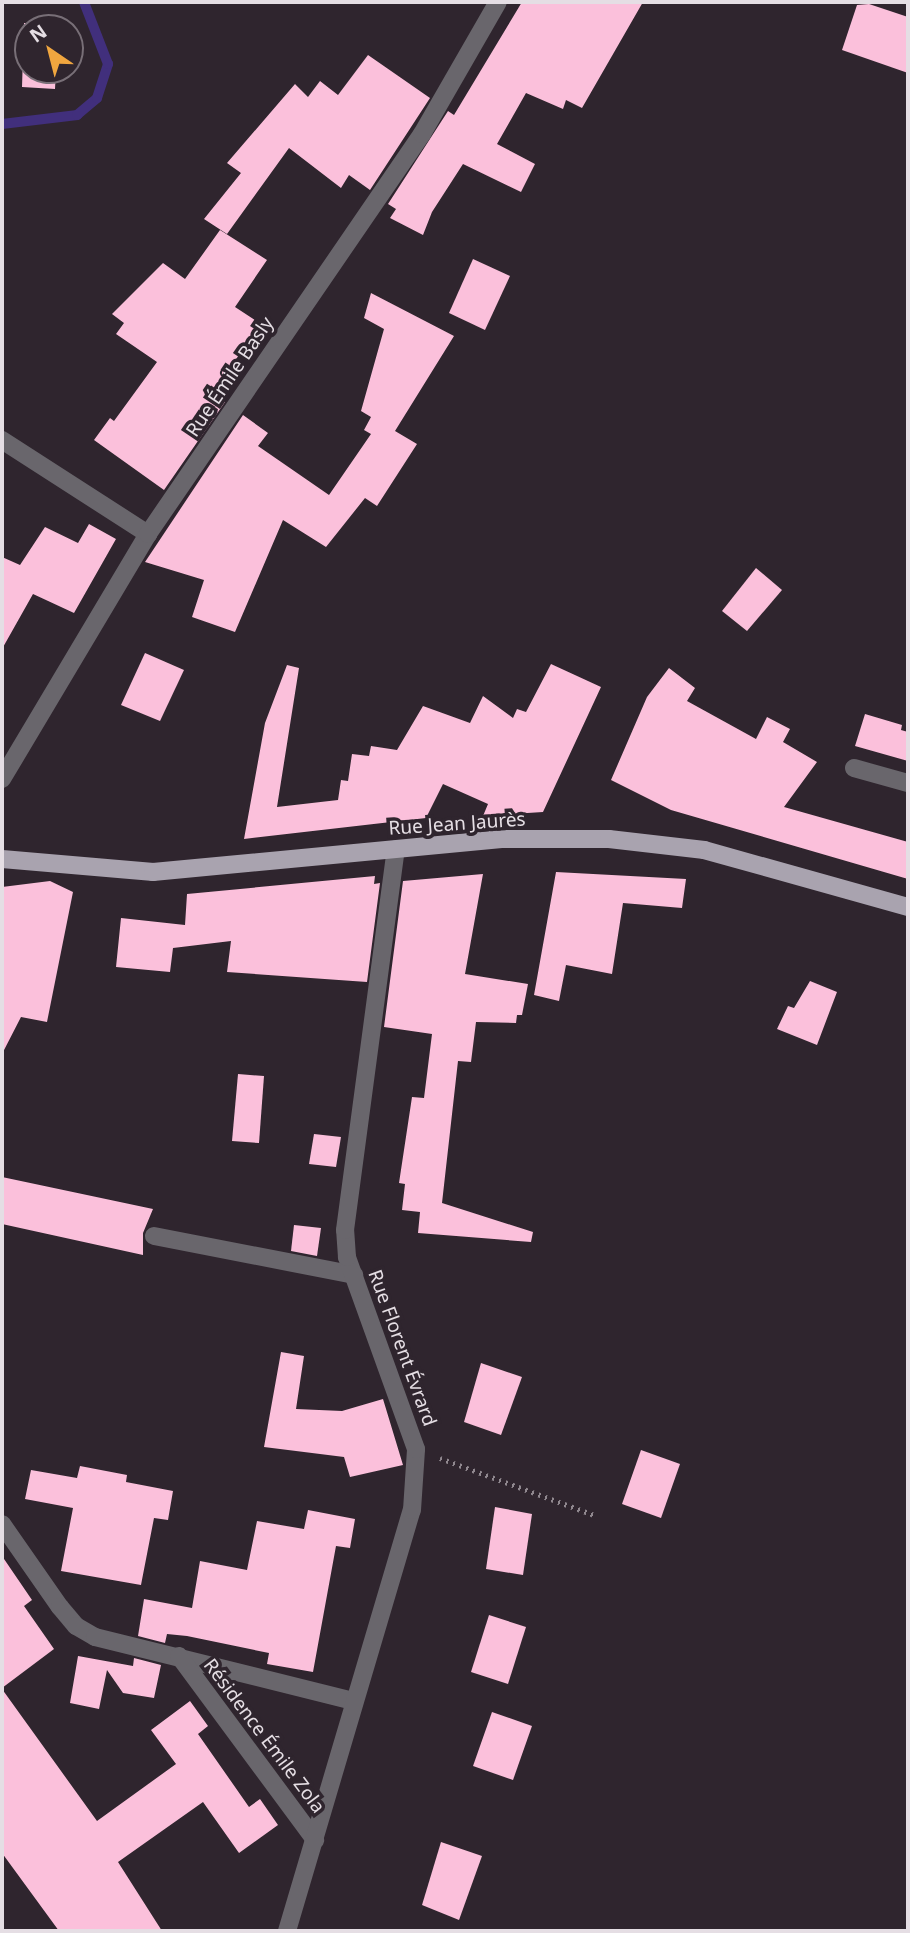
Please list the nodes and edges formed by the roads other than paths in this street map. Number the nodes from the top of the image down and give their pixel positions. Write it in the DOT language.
graph roads {
  1 [pos="498,2"];
  2 [pos="2,440"];
  3 [pos="148,534"];
  4 [pos="854,768"];
  5 [pos="2,779"];
  6 [pos="908,783"];
  7 [pos="396,849"];
  8 [pos="2,859"];
  9 [pos="908,906"];
  10 [pos="154,1236"];
  11 [pos="354,1275"];
  12 [pos="2,1524"];
  13 [pos="179,1656"];
  14 [pos="353,1701"];
  15 [pos="315,1840"];
  16 [pos="287,1931"];
  1 -- 3 [label="street, Rue Émile Basly"];
  2 -- 3 [label="street"];
  3 -- 5 [label="street, Rue Émile Basly"];
  4 -- 6 [label="street"];
  7 -- 8 [label="main road, Rue Jean Jaurès"];
  7 -- 9 [label="main road, Rue Jean Jaurès"];
  7 -- 11 [label="street, Rue Florent Évrard"];
  10 -- 11 [label="street"];
  11 -- 14 [label="street, Rue Florent Évrard"];
  12 -- 13 [label="street, Résidence Émile Zola"];
  13 -- 14 [label="street, Résidence Émile Zola"];
  13 -- 15 [label="street, Résidence Émile Zola"];
  14 -- 15 [label="street, Rue Florent Évrard"];
  15 -- 16 [label="street, Rue Florent Évrard"];
}
